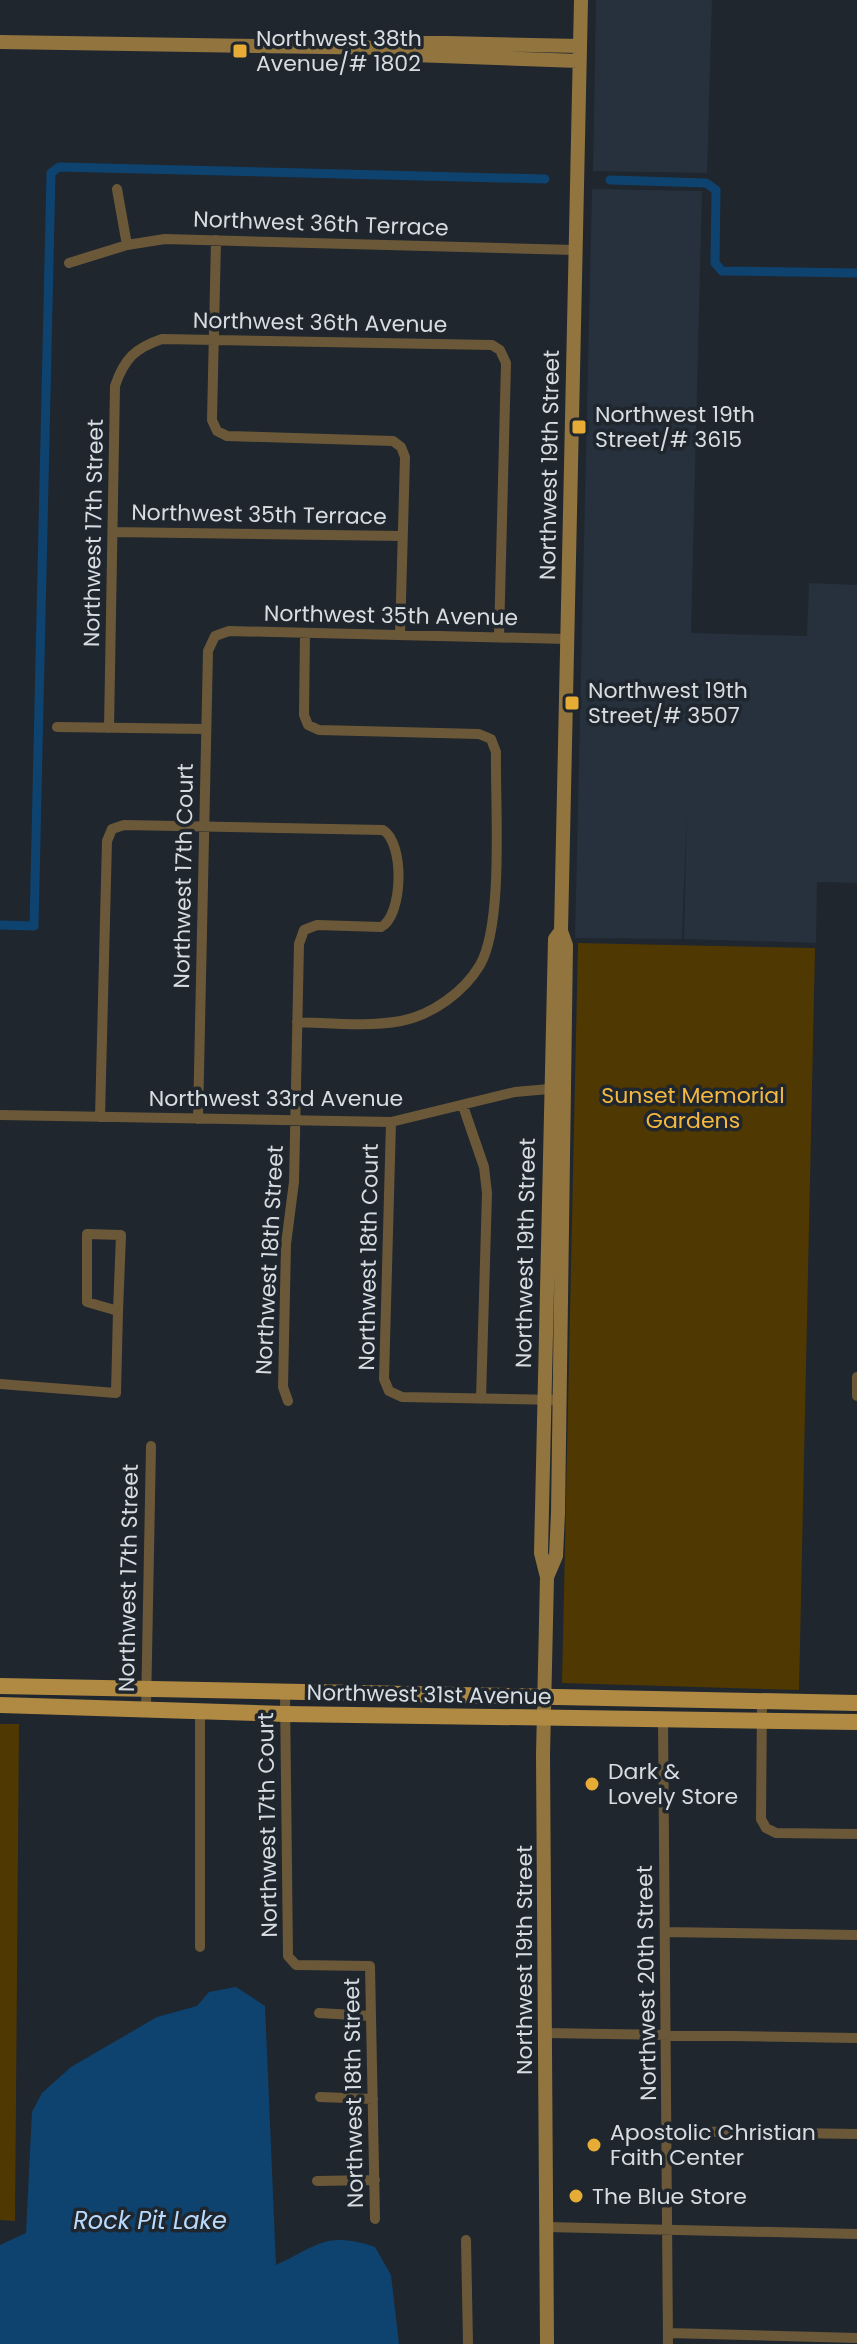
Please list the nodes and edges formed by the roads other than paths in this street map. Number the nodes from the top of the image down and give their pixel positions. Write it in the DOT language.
graph roads {
  1 [pos="581,0"];
  2 [pos="0,42"];
  3 [pos="579,53"];
  4 [pos="117,189"];
  5 [pos="216,240"];
  6 [pos="127,245"];
  7 [pos="575,250"];
  8 [pos="69,263"];
  9 [pos="213,340"];
  10 [pos="140,346"];
  11 [pos="114,532"];
  12 [pos="402,536"];
  13 [pos="305,633"];
  14 [pos="400,635"];
  15 [pos="215,636"];
  16 [pos="499,637"];
  17 [pos="567,639"];
  18 [pos="57,727"];
  19 [pos="109,728"];
  20 [pos="206,729"];
  21 [pos="204,826"];
  22 [pos="561,931"];
  23 [pos="297,1022"];
  24 [pos="549,1089"];
  25 [pos="463,1106"];
  26 [pos="0,1115"];
  27 [pos="100,1117"];
  28 [pos="198,1119"];
  29 [pos="295,1120"];
  30 [pos="391,1122"];
  31 [pos="118,1311"];
  32 [pos="857,1377"];
  33 [pos="0,1384"];
  34 [pos="857,1396"];
  35 [pos="481,1399"];
  36 [pos="553,1400"];
  37 [pos="288,1401"];
  38 [pos="151,1446"];
  39 [pos="0,1686"];
  40 [pos="146,1691"];
  41 [pos="285,1694"];
  42 [pos="544,1699"];
  43 [pos="762,1701"];
  44 [pos="857,1703"];
  45 [pos="0,1705"];
  46 [pos="146,1709"];
  47 [pos="200,1711"];
  48 [pos="285,1714"];
  49 [pos="544,1718"];
  50 [pos="663,1718"];
  51 [pos="761,1720"];
  52 [pos="857,1722"];
  53 [pos="857,1834"];
  54 [pos="665,1932"];
  55 [pos="857,1935"];
  56 [pos="200,1947"];
  57 [pos="370,1966"];
  58 [pos="319,2013"];
  59 [pos="371,2016"];
  60 [pos="545,2033"];
  61 [pos="666,2035"];
  62 [pos="857,2038"];
  63 [pos="320,2097"];
  64 [pos="373,2099"];
  65 [pos="667,2131"];
  66 [pos="857,2134"];
  67 [pos="375,2180"];
  68 [pos="317,2181"];
  69 [pos="375,2219"];
  70 [pos="546,2227"];
  71 [pos="667,2229"];
  72 [pos="857,2234"];
  73 [pos="466,2240"];
  74 [pos="857,2338"];
  75 [pos="668,2339"];
  76 [pos="468,2344"];
  77 [pos="547,2344"];
  1 -- 3 [label="street, Northwest 19th Street"];
  2 -- 3 [label="street"];
  3 -- 7 [label="street, Northwest 19th Street"];
  4 -- 6 [label="street"];
  5 -- 6 [label="street, Northwest 36th Terrace"];
  5 -- 7 [label="street, Northwest 36th Terrace"];
  5 -- 9 [label="street"];
  6 -- 8 [label="street, Northwest 36th Terrace"];
  7 -- 17 [label="street, Northwest 19th Street"];
  9 -- 10 [label="street, Northwest 36th Avenue"];
  9 -- 12 [label="street"];
  9 -- 16 [label="street, Northwest 36th Avenue"];
  10 -- 11 [label="street, Northwest 17th Street"];
  11 -- 12 [label="street, Northwest 35th Terrace"];
  11 -- 19 [label="street, Northwest 17th Street"];
  12 -- 14 [label="street"];
  13 -- 14 [label="street, Northwest 35th Avenue"];
  13 -- 15 [label="street, Northwest 35th Avenue"];
  13 -- 23 [label="street"];
  14 -- 16 [label="street, Northwest 35th Avenue"];
  15 -- 20 [label="street, Northwest 17th Court"];
  16 -- 17 [label="street, Northwest 35th Avenue"];
  17 -- 22 [label="street, Northwest 19th Street"];
  18 -- 19 [label="street"];
  19 -- 20 [label="street"];
  20 -- 21 [label="street, Northwest 17th Court"];
  21 -- 23 [label="street, Northwest 18th Street"];
  21 -- 27 [label="street"];
  21 -- 28 [label="street, Northwest 17th Court"];
  22 -- 24 [label="street, Northwest 19th Street"];
  22 -- 36 [label="street, Northwest 19th Street"];
  23 -- 29 [label="street, Northwest 18th Street"];
  24 -- 25 [label="street, Northwest 33rd Avenue"];
  24 -- 36 [label="street, Northwest 19th Street"];
  25 -- 30 [label="street, Northwest 33rd Avenue"];
  25 -- 35 [label="street"];
  26 -- 27 [label="street, Northwest 33rd Avenue"];
  27 -- 28 [label="street, Northwest 33rd Avenue"];
  28 -- 29 [label="street, Northwest 33rd Avenue"];
  29 -- 30 [label="street, Northwest 33rd Avenue"];
  29 -- 37 [label="street, Northwest 18th Street"];
  30 -- 35 [label="street, Northwest 18th Court"];
  31 -- 31 [label="street"];
  31 -- 33 [label="street"];
  32 -- 34 [label="street"];
  35 -- 36 [label="street"];
  36 -- 42 [label="street, Northwest 19th Street"];
  38 -- 40 [label="street, Northwest 17th Street"];
  39 -- 40 [label="main road, Northwest 31st Avenue"];
  40 -- 41 [label="main road, Northwest 31st Avenue"];
  40 -- 46 [label="street, Northwest 17th Street"];
  41 -- 42 [label="main road, Northwest 31st Avenue"];
  41 -- 48 [label="street, Northwest 17th Court"];
  42 -- 43 [label="main road, Northwest 31st Avenue"];
  42 -- 49 [label="street, Northwest 19th Street"];
  43 -- 44 [label="main road, Northwest 31st Avenue"];
  43 -- 51 [label="street"];
  45 -- 46 [label="main road, Northwest 31st Avenue"];
  46 -- 47 [label="main road, Northwest 31st Avenue"];
  47 -- 48 [label="main road, Northwest 31st Avenue"];
  47 -- 56 [label="street"];
  48 -- 49 [label="main road, Northwest 31st Avenue"];
  48 -- 57 [label="street, Northwest 17th Court"];
  49 -- 50 [label="main road, Northwest 31st Avenue"];
  49 -- 60 [label="street, Northwest 19th Street"];
  50 -- 51 [label="main road, Northwest 31st Avenue"];
  50 -- 54 [label="street, Northwest 20th Street"];
  51 -- 52 [label="main road, Northwest 31st Avenue"];
  51 -- 53 [label="street"];
  54 -- 55 [label="street"];
  54 -- 61 [label="street, Northwest 20th Street"];
  57 -- 59 [label="street, Northwest 18th Street"];
  58 -- 59 [label="street"];
  59 -- 64 [label="street, Northwest 18th Street"];
  60 -- 61 [label="street"];
  60 -- 70 [label="street, Northwest 19th Street"];
  61 -- 62 [label="street"];
  61 -- 65 [label="street, Northwest 20th Street"];
  63 -- 64 [label="street"];
  64 -- 67 [label="street, Northwest 18th Street"];
  65 -- 66 [label="street"];
  65 -- 71 [label="street, Northwest 20th Street"];
  67 -- 68 [label="street"];
  67 -- 69 [label="street, Northwest 18th Street"];
  70 -- 71 [label="street"];
  70 -- 77 [label="street, Northwest 19th Street"];
  71 -- 72 [label="street"];
  71 -- 75 [label="street, Northwest 20th Street"];
  73 -- 76 [label="street"];
  74 -- 75 [label="street"];
}
